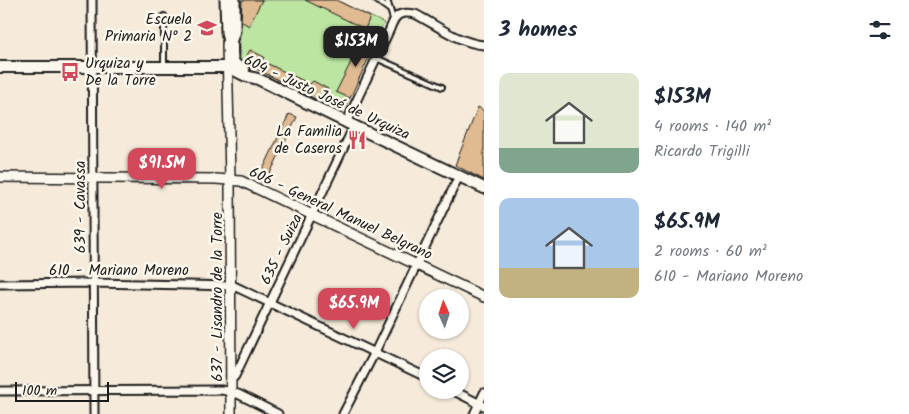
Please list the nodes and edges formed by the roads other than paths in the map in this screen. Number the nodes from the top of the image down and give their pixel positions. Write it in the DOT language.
graph roads {
  1 [pos="92,0"];
  2 [pos="224,0"];
  3 [pos="230,0"];
  4 [pos="236,0"];
  5 [pos="376,0"];
  6 [pos="387,0"];
  7 [pos="390,10"];
  8 [pos="164,16"];
  9 [pos="394,19"];
  10 [pos="230,45"];
  11 [pos="484,45"];
  12 [pos="376,58"];
  13 [pos="0,67"];
  14 [pos="164,67"];
  15 [pos="228,67"];
  16 [pos="93,68"];
  17 [pos="258,79"];
  18 [pos="442,88"];
  19 [pos="350,124"];
  20 [pos="0,176"];
  21 [pos="458,176"];
  22 [pos="94,177"];
  23 [pos="230,179"];
  24 [pos="484,188"];
  25 [pos="312,215"];
  26 [pos="416,264"];
  27 [pos="0,284"];
  28 [pos="94,284"];
  29 [pos="230,285"];
  30 [pos="484,297"];
  31 [pos="270,303"];
  32 [pos="375,352"];
  33 [pos="419,374"];
  34 [pos="230,381"];
  35 [pos="95,390"];
  36 [pos="0,391"];
  37 [pos="231,392"];
  38 [pos="484,393"];
  39 [pos="469,398"];
  40 [pos="482,404"];
  41 [pos="94,414"];
  42 [pos="231,414"];
  43 [pos="278,414"];
  44 [pos="343,414"];
  45 [pos="474,414"];
  1 -- 16 [label="street, 639 - Cavassa"];
  2 -- 10 [label="street, 637 - Lisandro de la Torre"];
  3 -- 10 [label="street"];
  4 -- 10 [label="street, 637 - Lisandro de la Torre"];
  5 -- 7 [label="lane"];
  6 -- 7 [label="lane"];
  7 -- 9 [label="lane"];
  8 -- 14 [label="lane"];
  9 -- 11 [label="street"];
  9 -- 12 [label="street, 635 - Suiza"];
  10 -- 15 [label="street, 637 - Lisandro de la Torre"];
  10 -- 17 [label="main road"];
  12 -- 18 [label="lane"];
  12 -- 19 [label="street, 635 - Suiza"];
  13 -- 16 [label="main road, 604 - Justo José de Urquiza"];
  14 -- 15 [label="main road, 604 - Justo José de Urquiza"];
  14 -- 16 [label="main road, 604 - Justo José de Urquiza"];
  15 -- 17 [label="main road, 604 - Justo José de Urquiza"];
  15 -- 23 [label="street, 637 - Lisandro de la Torre"];
  16 -- 22 [label="street, 639 - Cavassa"];
  17 -- 19 [label="main road, 604 - Justo José de Urquiza"];
  19 -- 21 [label="main road, 604 - Justo José de Urquiza"];
  19 -- 25 [label="street, 635 - Suiza"];
  20 -- 22 [label="street, 606 - General Manuel Belgrano"];
  21 -- 24 [label="main road, 604 - Justo José de Urquiza"];
  21 -- 26 [label="street"];
  22 -- 23 [label="street, 606 - General Manuel Belgrano"];
  22 -- 28 [label="street, 639 - Cavassa"];
  23 -- 25 [label="street, 606 - General Manuel Belgrano"];
  23 -- 29 [label="street, 637 - Lisandro de la Torre"];
  25 -- 26 [label="street, 606 - General Manuel Belgrano"];
  25 -- 31 [label="street, 635 - Suiza"];
  26 -- 30 [label="street, 606 - General Manuel Belgrano"];
  26 -- 32 [label="street"];
  27 -- 28 [label="street, 610 - Mariano Moreno"];
  28 -- 29 [label="street, 610 - Mariano Moreno"];
  28 -- 35 [label="street, 639 - Cavassa"];
  29 -- 31 [label="street, 610 - Mariano Moreno"];
  29 -- 34 [label="street, 637 - Lisandro de la Torre"];
  31 -- 32 [label="street, 610 - Mariano Moreno"];
  31 -- 34 [label="street, 635 - Suiza"];
  32 -- 33 [label="street, 610 - Mariano Moreno"];
  32 -- 44 [label="street"];
  34 -- 37 [label="street, 637 - Lisandro de la Torre"];
  35 -- 36 [label="street"];
  35 -- 37 [label="street"];
  35 -- 41 [label="street, 639 - Cavassa"];
  37 -- 42 [label="street, 637 - Lisandro de la Torre"];
  37 -- 43 [label="street"];
  38 -- 40 [label="street"];
  39 -- 40 [label="street"];
  40 -- 45 [label="street"];
}
